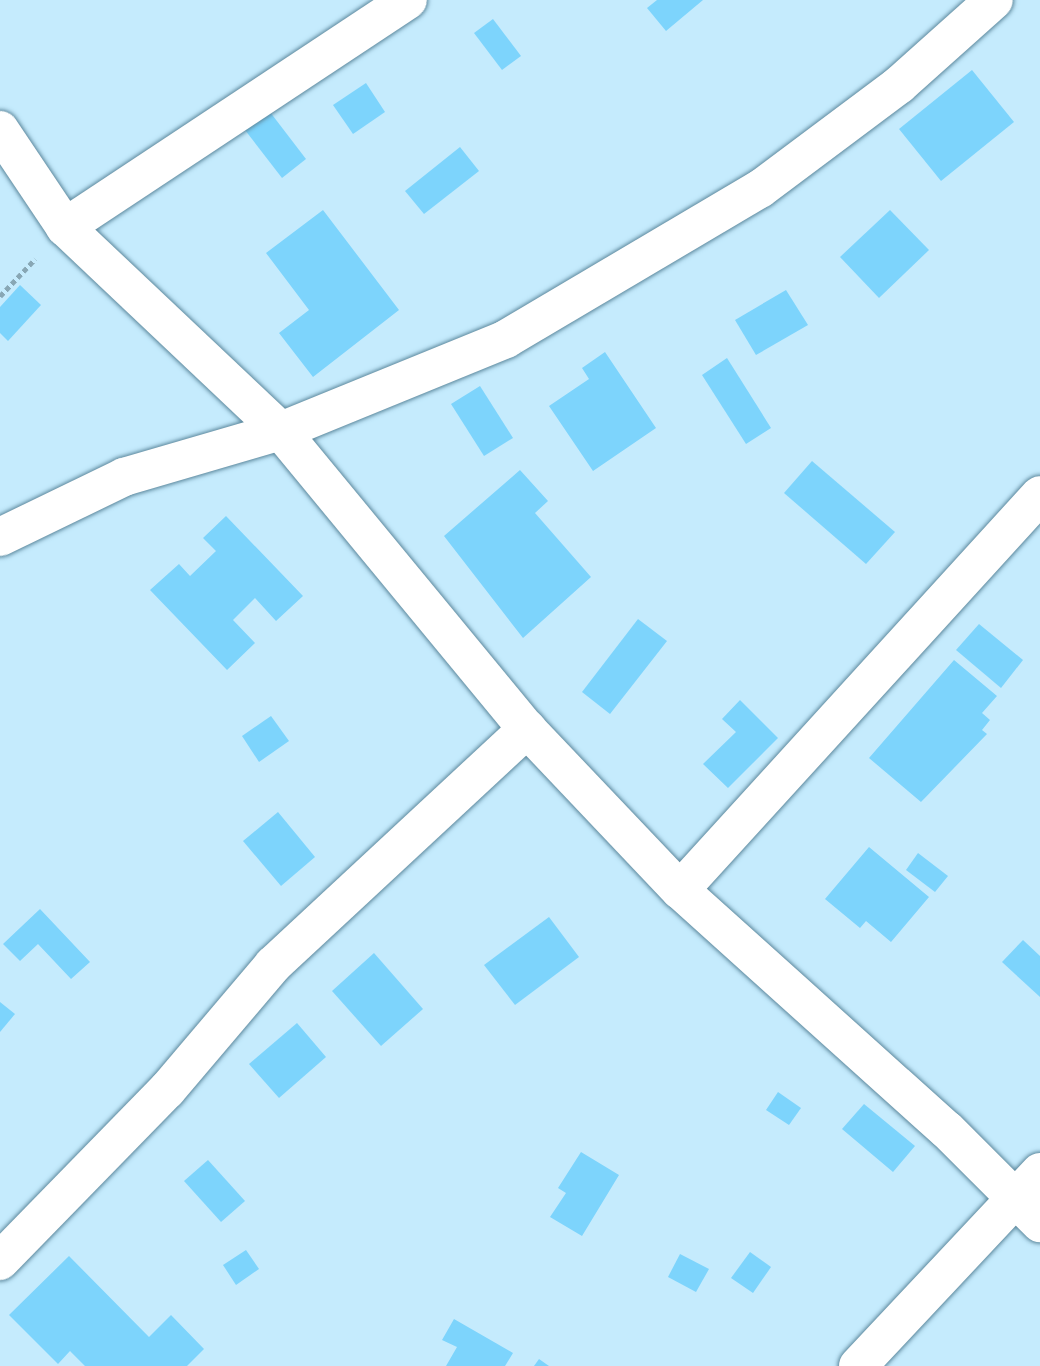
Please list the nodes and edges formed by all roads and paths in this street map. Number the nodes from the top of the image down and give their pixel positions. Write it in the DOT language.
graph roads {
  1 [pos="408,0"];
  2 [pos="994,0"];
  3 [pos="0,130"];
  4 [pos="65,227"];
  5 [pos="0,296"];
  6 [pos="281,431"];
  7 [pos="1040,495"];
  8 [pos="0,537"];
  9 [pos="527,729"];
  10 [pos="680,890"];
  11 [pos="1040,1172"];
  12 [pos="1027,1212"];
  13 [pos="0,1261"];
  14 [pos="858,1366"];
  1 -- 4 [label="street"];
  2 -- 6 [label="street"];
  3 -- 4 [label="street"];
  4 -- 5 [label="path"];
  4 -- 6 [label="street"];
  6 -- 8 [label="street"];
  6 -- 9 [label="street"];
  7 -- 10 [label="street"];
  9 -- 10 [label="street"];
  9 -- 13 [label="street"];
  10 -- 12 [label="street"];
  11 -- 12 [label="street"];
  12 -- 14 [label="street"];
}
